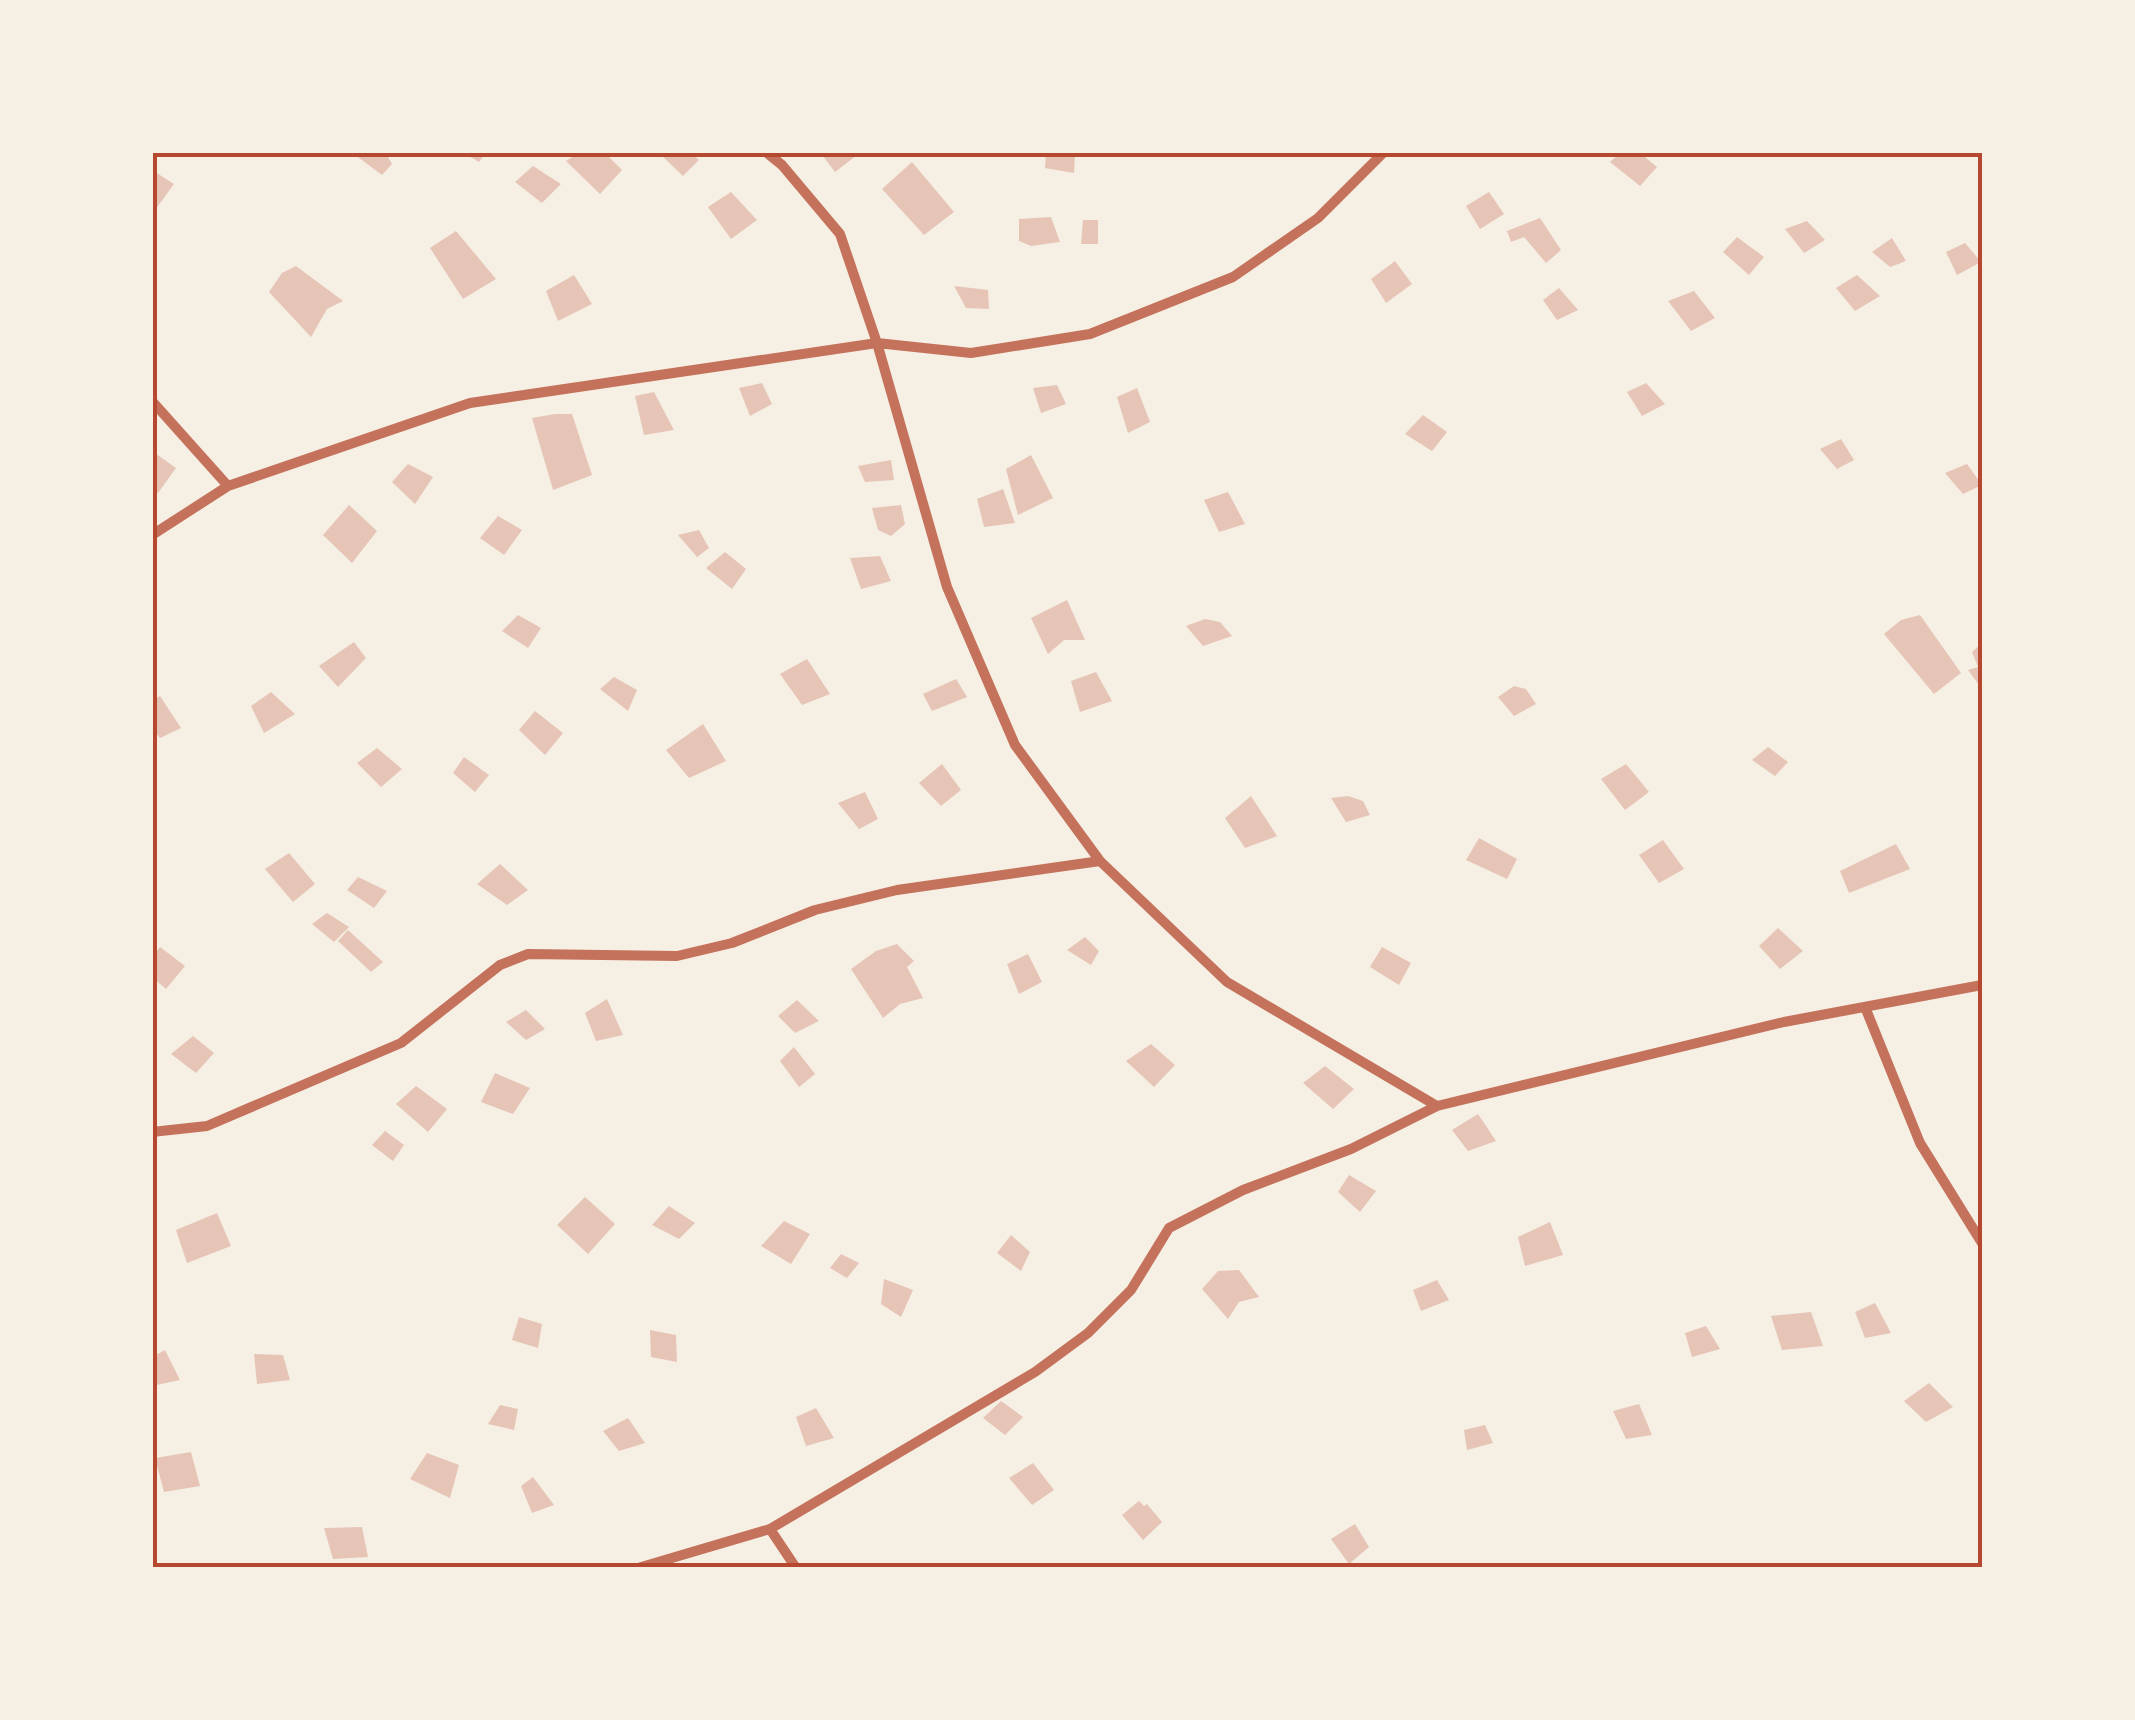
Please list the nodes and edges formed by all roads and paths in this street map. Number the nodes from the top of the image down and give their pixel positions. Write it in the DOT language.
graph roads {
  1 [pos="766,152"];
  2 [pos="1384,152"];
  3 [pos="876,344"];
  4 [pos="152,401"];
  5 [pos="228,486"];
  6 [pos="152,536"];
  7 [pos="1100,861"];
  8 [pos="1982,984"];
  9 [pos="1866,1007"];
  10 [pos="1437,1106"];
  11 [pos="152,1132"];
  12 [pos="1982,1243"];
  13 [pos="770,1529"];
  14 [pos="638,1568"];
  15 [pos="796,1568"];
  1 -- 3 [label="street"];
  2 -- 3 [label="street"];
  3 -- 5 [label="street"];
  3 -- 7 [label="street"];
  4 -- 5 [label="street"];
  5 -- 6 [label="street"];
  7 -- 10 [label="street"];
  7 -- 11 [label="street"];
  8 -- 9 [label="street"];
  9 -- 10 [label="street"];
  9 -- 12 [label="street"];
  10 -- 13 [label="street"];
  13 -- 14 [label="street"];
  13 -- 15 [label="street"];
}
